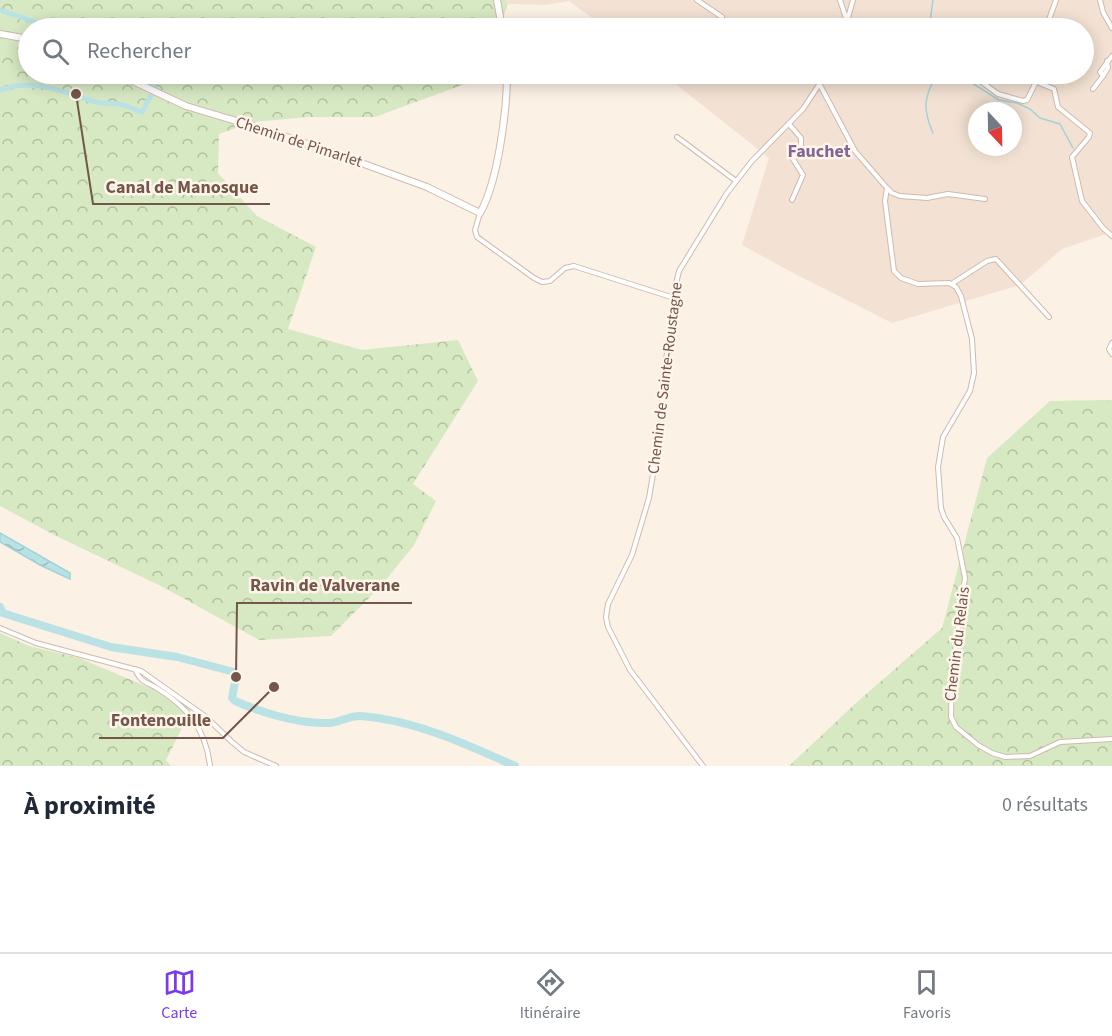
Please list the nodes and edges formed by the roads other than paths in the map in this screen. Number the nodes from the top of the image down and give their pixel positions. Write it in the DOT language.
graph roads {
  1 [pos="497,0"];
  2 [pos="698,0"];
  3 [pos="840,0"];
  4 [pos="853,0"];
  5 [pos="1056,0"];
  6 [pos="1100,0"];
  7 [pos="704,2"];
  8 [pos="722,17"];
  9 [pos="500,18"];
  10 [pos="846,18"];
  11 [pos="848,18"];
  12 [pos="1050,18"];
  13 [pos="1112,28"];
  14 [pos="0,34"];
  15 [pos="18,37"];
  16 [pos="1112,56"];
  17 [pos="141,84"];
  18 [pos="507,84"];
  19 [pos="984,84"];
  20 [pos="1035,84"];
  21 [pos="1041,84"];
  22 [pos="820,85"];
  23 [pos="1093,89"];
  24 [pos="789,124"];
  25 [pos="677,137"];
  26 [pos="736,182"];
  27 [pos="887,188"];
  28 [pos="985,199"];
  29 [pos="792,200"];
  30 [pos="480,213"];
  31 [pos="1112,236"];
  32 [pos="952,283"];
  33 [pos="674,298"];
  34 [pos="1049,317"];
  35 [pos="1112,343"];
  36 [pos="1112,354"];
  37 [pos="0,628"];
  38 [pos="135,668"];
  39 [pos="1112,739"];
  40 [pos="210,766"];
  41 [pos="276,766"];
  42 [pos="703,766"];
  1 -- 9 [label="street"];
  2 -- 7 [label="street"];
  3 -- 10 [label="street"];
  4 -- 11 [label="street"];
  5 -- 12 [label="street"];
  6 -- 13 [label="street"];
  7 -- 8 [label="street"];
  14 -- 15 [label="street"];
  16 -- 23 [label="street"];
  17 -- 30 [label="street, Chemin de Pimarlet"];
  18 -- 30 [label="street"];
  19 -- 20 [label="street"];
  21 -- 31 [label="street"];
  22 -- 24 [label="street, Chemin de Sainte-Roustagne"];
  22 -- 27 [label="street"];
  24 -- 26 [label="street, Chemin de Sainte-Roustagne"];
  24 -- 29 [label="street"];
  25 -- 26 [label="street"];
  26 -- 33 [label="street, Chemin de Sainte-Roustagne"];
  27 -- 28 [label="street"];
  27 -- 32 [label="street"];
  30 -- 33 [label="street"];
  32 -- 34 [label="street"];
  32 -- 39 [label="street, Chemin du Relais"];
  33 -- 42 [label="street, Chemin de Sainte-Roustagne"];
  35 -- 36 [label="street"];
  37 -- 38 [label="street"];
  38 -- 40 [label="street"];
  38 -- 41 [label="street"];
}
